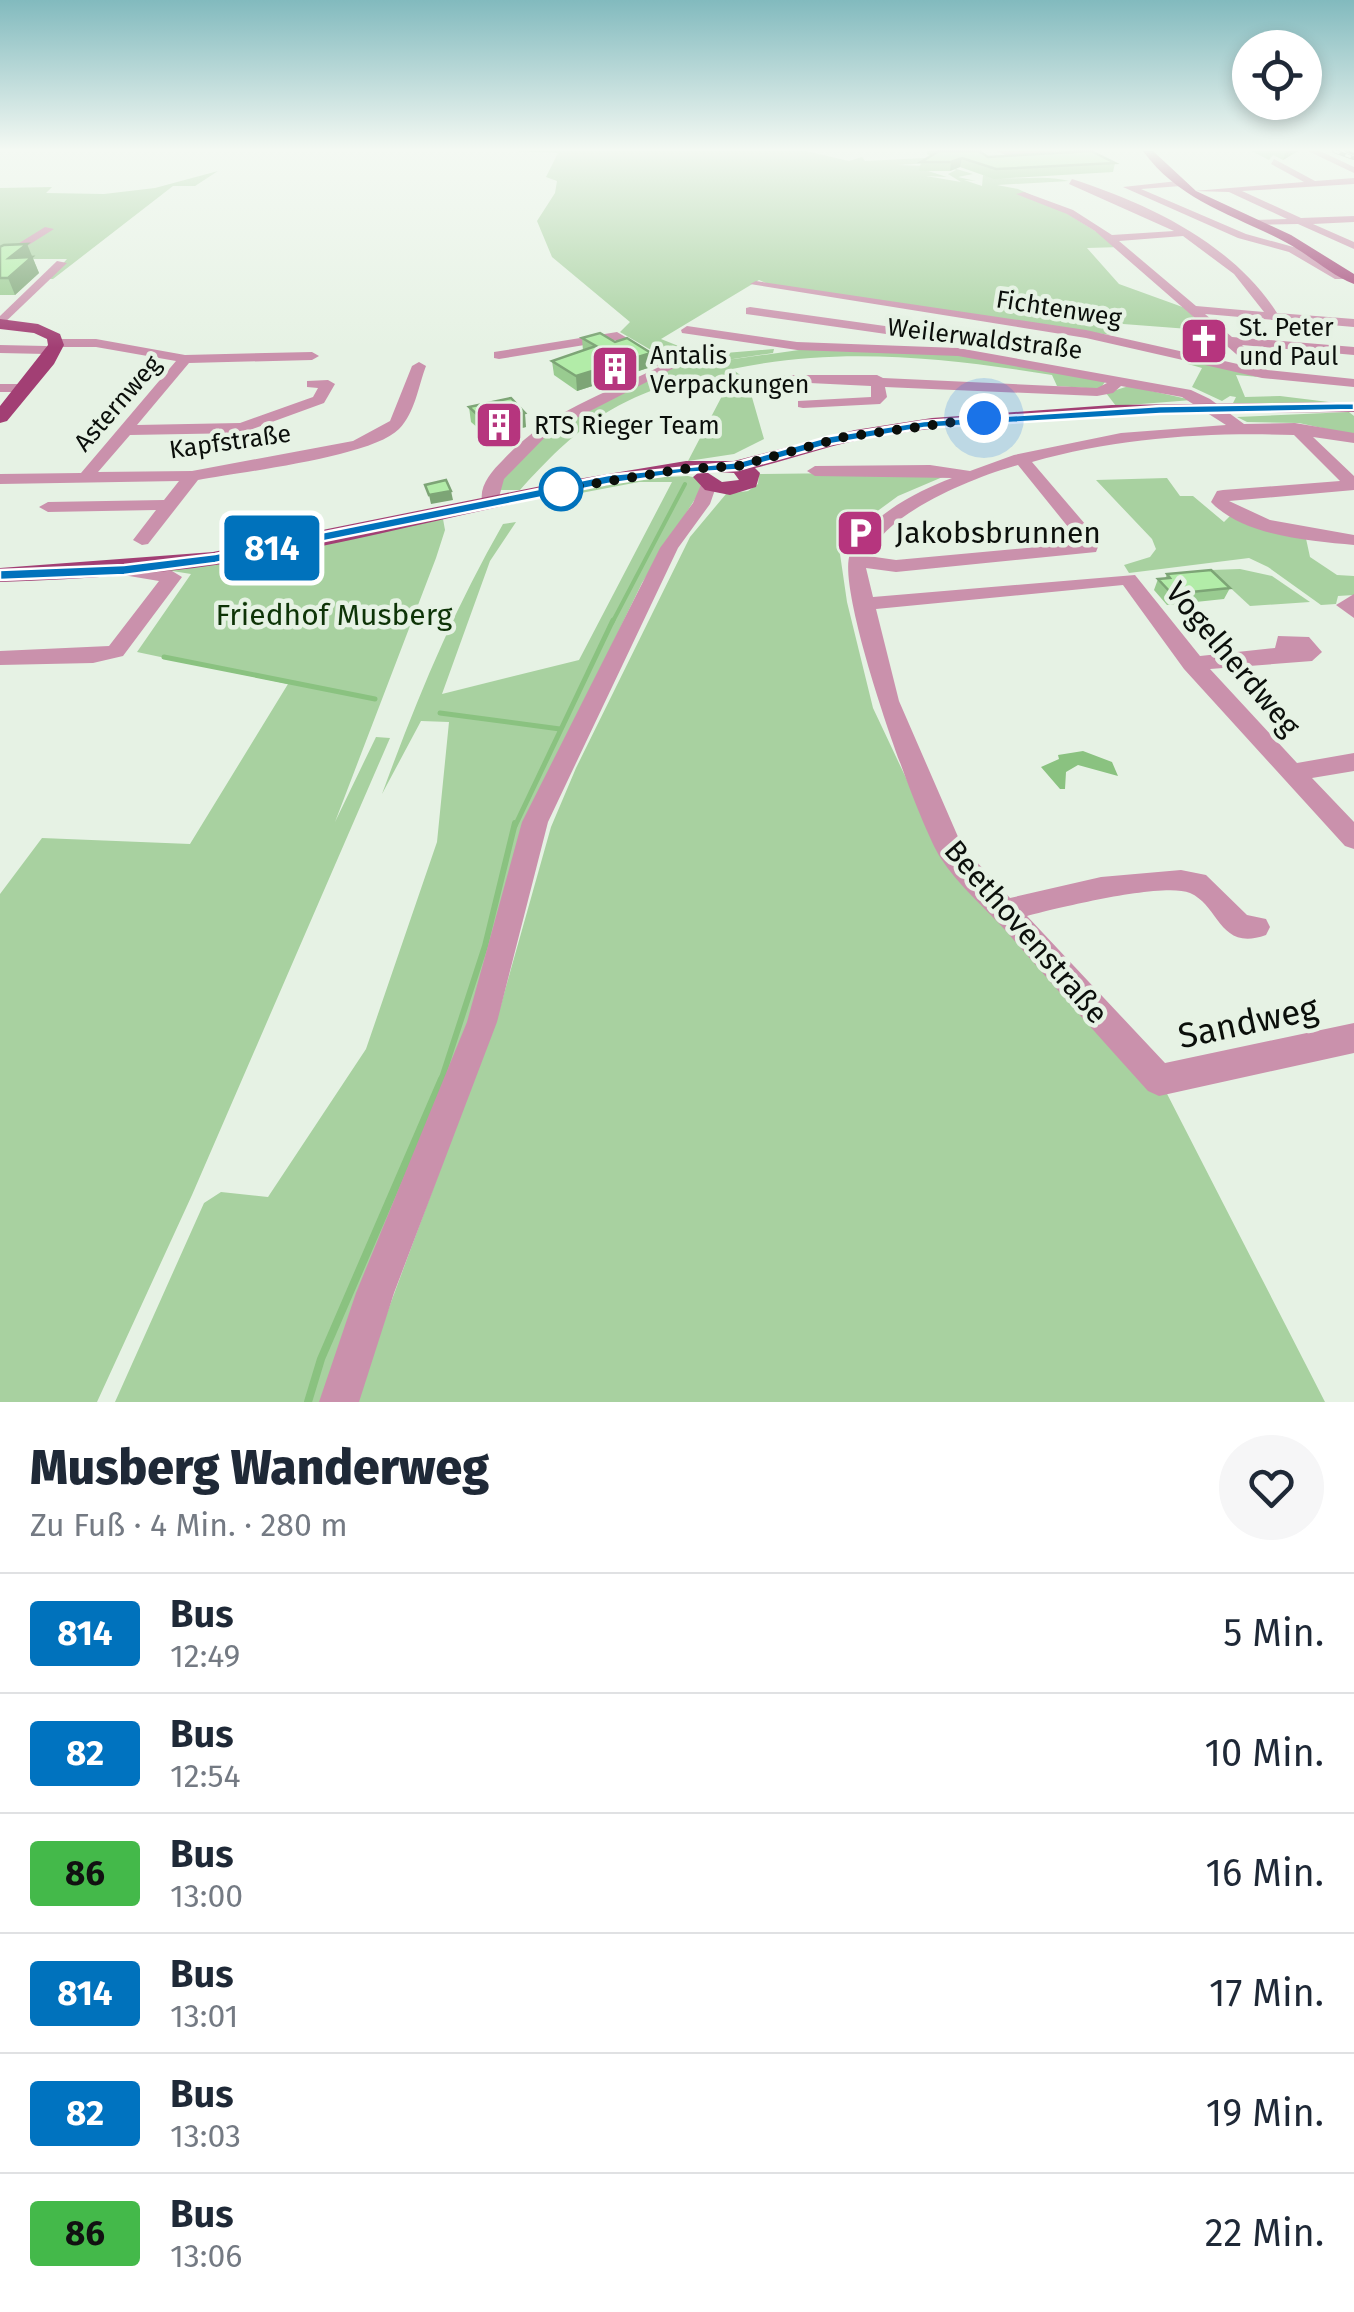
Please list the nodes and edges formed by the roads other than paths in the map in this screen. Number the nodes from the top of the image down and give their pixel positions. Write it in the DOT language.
graph roads {
  1 [pos="1077,216"];
  2 [pos="1148,216"];
  3 [pos="1203,216"];
  4 [pos="1241,216"];
  5 [pos="1292,216"];
  6 [pos="1354,220"];
  7 [pos="1303,221"];
  8 [pos="1254,223"];
  9 [pos="48,230"];
  10 [pos="1183,234"];
  11 [pos="1110,238"];
  12 [pos="1268,242"];
  13 [pos="1203,245"];
  14 [pos="1354,246"];
  15 [pos="0,260"];
  16 [pos="1352,262"];
  17 [pos="61,263"];
  18 [pos="1333,266"];
  19 [pos="1352,279"];
  20 [pos="756,284"];
  21 [pos="1188,309"];
  22 [pos="750,311"];
  23 [pos="1273,317"];
  24 [pos="1354,322"];
  25 [pos="0,323"];
  26 [pos="687,330"];
  27 [pos="1226,340"];
  28 [pos="51,346"];
  29 [pos="0,349"];
  30 [pos="1354,351"];
  31 [pos="500,355"];
  32 [pos="312,356"];
  33 [pos="185,360"];
  34 [pos="1024,362"];
  35 [pos="418,366"];
  36 [pos="1262,374"];
  37 [pos="788,378"];
  38 [pos="878,379"];
  39 [pos="1119,380"];
  40 [pos="1354,383"];
  41 [pos="0,388"];
  42 [pos="24,388"];
  43 [pos="323,390"];
  44 [pos="803,404"];
  45 [pos="1354,407"];
  46 [pos="1213,408"];
  47 [pos="0,417"];
  48 [pos="1239,428"];
  49 [pos="1294,428"];
  50 [pos="127,430"];
  51 [pos="1354,438"];
  52 [pos="1020,458"];
  53 [pos="815,471"];
  54 [pos="192,476"];
  55 [pos="966,476"];
  56 [pos="86,478"];
  57 [pos="0,479"];
  58 [pos="710,484"];
  59 [pos="1354,485"];
  60 [pos="490,504"];
  61 [pos="169,505"];
  62 [pos="48,507"];
  63 [pos="142,540"];
  64 [pos="1354,540"];
  65 [pos="857,560"];
  66 [pos="124,570"];
  67 [pos="0,575"];
  68 [pos="1354,600"];
  69 [pos="863,604"];
  70 [pos="1354,612"];
  71 [pos="1291,653"];
  72 [pos="0,658"];
  73 [pos="1192,664"];
  74 [pos="1354,762"];
  75 [pos="1292,773"];
  76 [pos="1354,839"];
  77 [pos="1004,912"];
  78 [pos="1256,928"];
  79 [pos="1354,1038"];
  80 [pos="1159,1080"];
  81 [pos="339,1402"];
  1 -- 11 [label="street"];
  2 -- 10 [label="street"];
  3 -- 12 [label="street"];
  4 -- 8 [label="main road"];
  5 -- 7 [label="street"];
  6 -- 7 [label="street"];
  7 -- 8 [label="street"];
  7 -- 14 [label="street"];
  8 -- 18 [label="main road"];
  9 -- 15 [label="street"];
  10 -- 11 [label="street"];
  10 -- 13 [label="street"];
  11 -- 21 [label="street"];
  12 -- 13 [label="street"];
  12 -- 19 [label="street"];
  13 -- 23 [label="street"];
  16 -- 18 [label="street"];
  17 -- 25 [label="street"];
  18 -- 19 [label="main road"];
  20 -- 36 [label="street, Fichtenweg"];
  21 -- 23 [label="street"];
  21 -- 27 [label="street"];
  22 -- 34 [label="street"];
  23 -- 24 [label="street"];
  25 -- 28 [label="main road"];
  26 -- 34 [label="street, Weilerwaldstraße"];
  27 -- 30 [label="street"];
  27 -- 36 [label="street"];
  28 -- 29 [label="street"];
  28 -- 33 [label="street"];
  28 -- 42 [label="main road"];
  31 -- 60 [label="street"];
  32 -- 33 [label="street"];
  33 -- 50 [label="street, Asternweg"];
  34 -- 39 [label="street, Weilerwaldstraße"];
  35 -- 54 [label="street, Kapfstraße"];
  36 -- 40 [label="street, Fichtenweg"];
  37 -- 38 [label="street"];
  38 -- 39 [label="street"];
  38 -- 44 [label="street"];
  39 -- 46 [label="street, Weilerwaldstraße"];
  41 -- 42 [label="street"];
  42 -- 47 [label="main road"];
  43 -- 50 [label="street"];
  45 -- 46 [label="main road"];
  46 -- 48 [label="street"];
  46 -- 58 [label="main road"];
  48 -- 49 [label="street"];
  48 -- 52 [label="street"];
  49 -- 51 [label="street"];
  49 -- 59 [label="street"];
  50 -- 56 [label="street, Asternweg"];
  52 -- 55 [label="street"];
  52 -- 65 [label="street"];
  53 -- 55 [label="street"];
  54 -- 56 [label="street, Kapfstraße"];
  54 -- 61 [label="street"];
  55 -- 65 [label="street"];
  56 -- 57 [label="street, Kapfstraße"];
  58 -- 60 [label="main road"];
  58 -- 81 [label="street"];
  59 -- 64 [label="street"];
  60 -- 66 [label="main road"];
  61 -- 62 [label="street"];
  61 -- 63 [label="street"];
  65 -- 69 [label="street, Beethovenstraße"];
  66 -- 67 [label="main road"];
  66 -- 72 [label="street"];
  68 -- 70 [label="street"];
  69 -- 73 [label="street, Vogelherdweg"];
  69 -- 77 [label="street, Beethovenstraße"];
  71 -- 73 [label="street"];
  73 -- 75 [label="street, Vogelherdweg"];
  74 -- 75 [label="street"];
  75 -- 76 [label="street, Vogelherdweg"];
  77 -- 78 [label="street"];
  77 -- 80 [label="street, Beethovenstraße"];
  79 -- 80 [label="street, Sandweg"];
}
